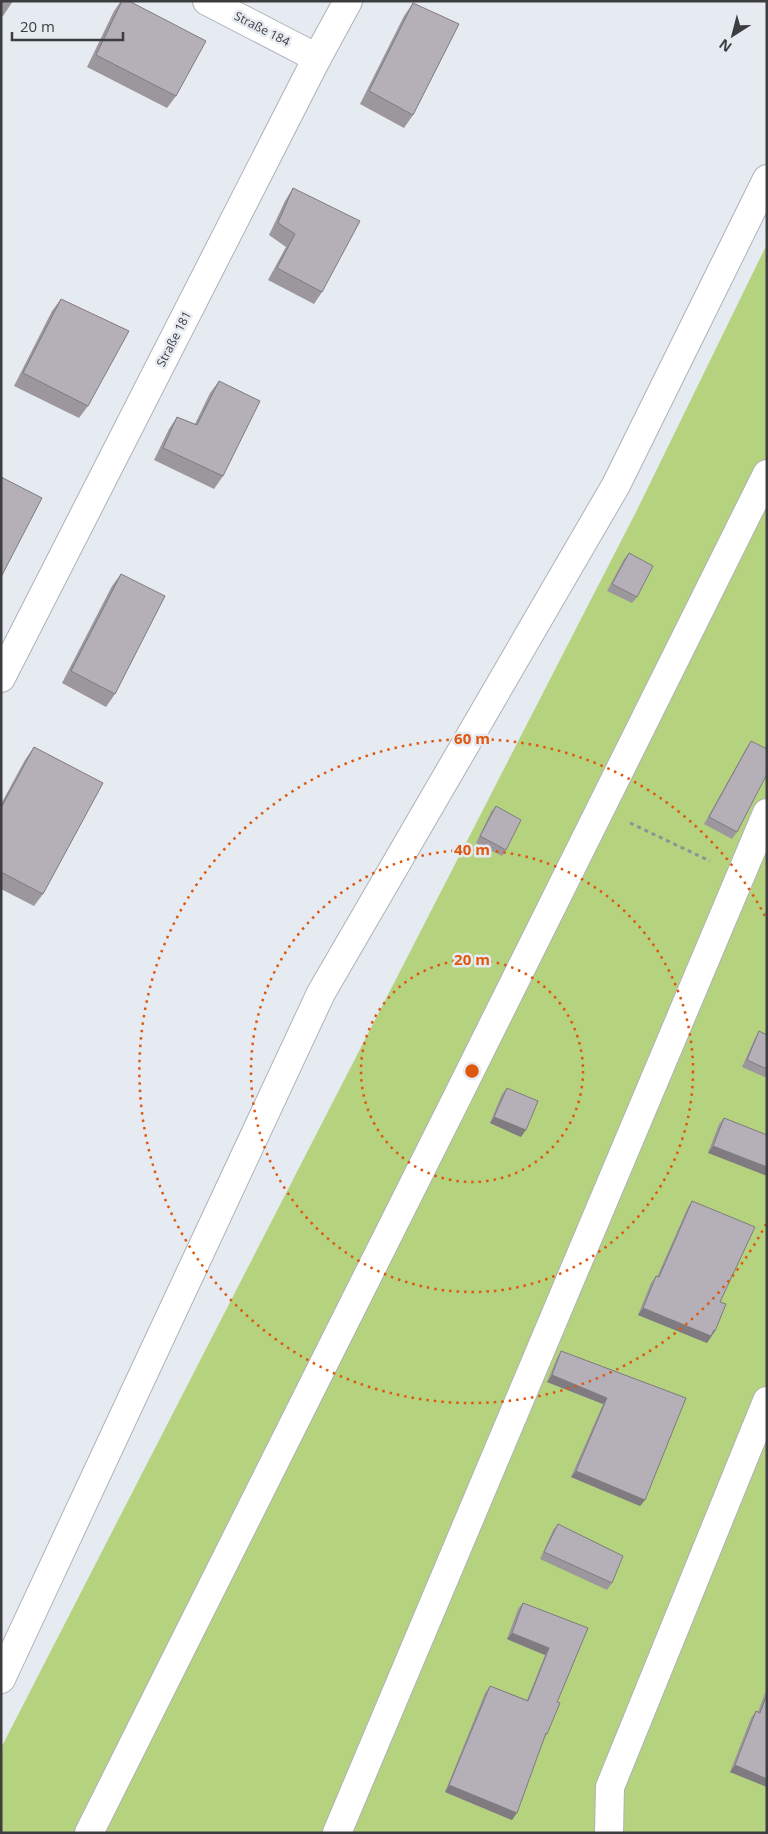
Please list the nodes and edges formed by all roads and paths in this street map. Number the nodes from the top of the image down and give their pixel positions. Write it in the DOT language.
graph roads {
  1 [pos="207,1"];
  2 [pos="348,1"];
  3 [pos="317,58"];
  4 [pos="767,179"];
  5 [pos="767,474"];
  6 [pos="1,678"];
  7 [pos="601,810"];
  8 [pos="767,813"];
  9 [pos="740,874"];
  10 [pos="767,1401"];
  11 [pos="1,1679"];
  12 [pos="89,1833"];
  13 [pos="338,1833"];
  14 [pos="609,1833"];
  1 -- 3 [label="street, Straße 184"];
  2 -- 3 [label="street, Straße 181"];
  3 -- 6 [label="street, Straße 181"];
  4 -- 11 [label="street"];
  5 -- 7 [label="street"];
  7 -- 9 [label="path"];
  7 -- 12 [label="street"];
  8 -- 9 [label="street"];
  9 -- 13 [label="street"];
  10 -- 14 [label="street"];
}
